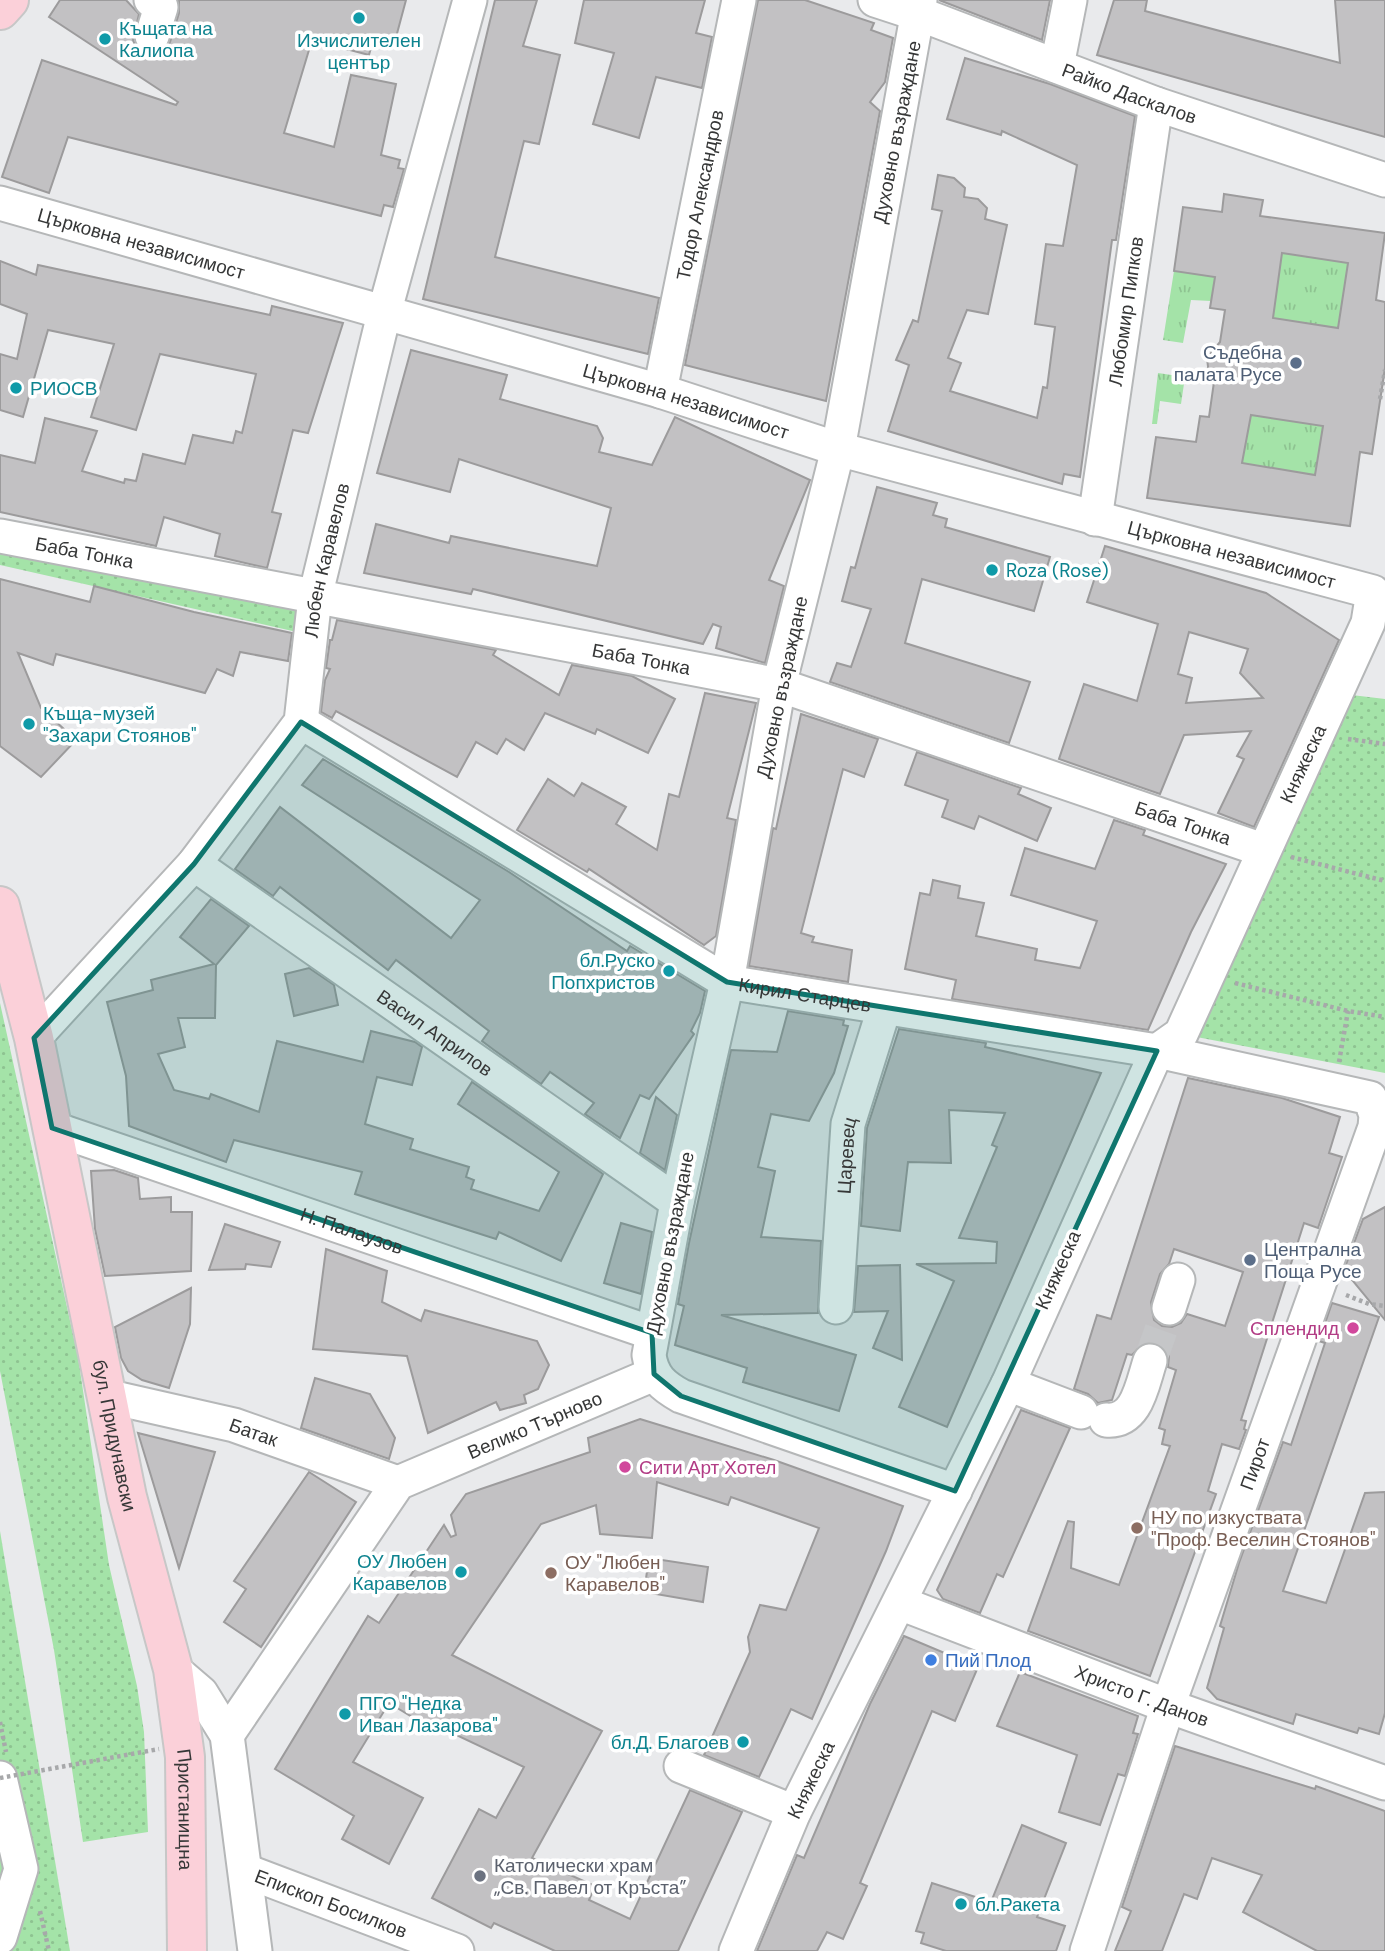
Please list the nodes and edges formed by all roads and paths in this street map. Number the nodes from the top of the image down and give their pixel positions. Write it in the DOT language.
graph roads {
  1 [pos="9,0"];
  2 [pos="151,0"];
  3 [pos="470,0"];
  4 [pos="739,0"];
  5 [pos="875,0"];
  6 [pos="1070,0"];
  7 [pos="920,7"];
  8 [pos="0,10"];
  9 [pos="152,36"];
  10 [pos="1057,66"];
  11 [pos="1156,104"];
  12 [pos="1385,180"];
  13 [pos="0,203"];
  14 [pos="385,310"];
  15 [pos="1385,370"];
  16 [pos="660,391"];
  17 [pos="1380,399"];
  18 [pos="838,449"];
  19 [pos="1095,519"];
  20 [pos="0,536"];
  21 [pos="1373,592"];
  22 [pos="315,597"];
  23 [pos="779,685"];
  24 [pos="301,722"];
  25 [pos="1318,733"];
  26 [pos="1385,744"];
  27 [pos="1253,847"];
  28 [pos="194,864"];
  29 [pos="1385,881"];
  30 [pos="0,906"];
  31 [pos="1207,976"];
  32 [pos="727,982"];
  33 [pos="884,1009"];
  34 [pos="1348,1012"];
  35 [pos="1385,1017"];
  36 [pos="34,1038"];
  37 [pos="1157,1051"];
  38 [pos="1334,1091"];
  39 [pos="1370,1098"];
  40 [pos="52,1128"];
  41 [pos="677,1202"];
  42 [pos="1320,1284"];
  43 [pos="1385,1306"];
  44 [pos="836,1307"];
  45 [pos="652,1334"];
  46 [pos="1150,1361"];
  47 [pos="654,1374"];
  48 [pos="1007,1384"];
  49 [pos="106,1396"];
  50 [pos="398,1483"];
  51 [pos="955,1491"];
  52 [pos="900,1603"];
  53 [pos="173,1669"];
  54 [pos="1168,1706"];
  55 [pos="227,1735"];
  56 [pos="159,1749"];
  57 [pos="681,1766"];
  58 [pos="0,1778"];
  59 [pos="1385,1783"];
  60 [pos="794,1812"];
  61 [pos="246,1871"];
  62 [pos="0,1937"];
  63 [pos="419,1943"];
  64 [pos="187,1951"];
  65 [pos="255,1951"];
  66 [pos="457,1951"];
  67 [pos="736,1951"];
  68 [pos="1087,1951"];
  1 -- 8 [label="main road"];
  2 -- 9 [label="street"];
  3 -- 14 [label="street, Любен Каравелов"];
  4 -- 16 [label="street, Тодор Александров"];
  5 -- 7 [label="street, Райко Даскалов"];
  6 -- 10 [label="street"];
  7 -- 10 [label="street, Райко Даскалов"];
  7 -- 18 [label="street, Духовно възраждане"];
  10 -- 11 [label="street, Райко Даскалов"];
  11 -- 12 [label="street, Райко Даскалов"];
  11 -- 19 [label="street, Любомир Пипков"];
  13 -- 14 [label="street, Църковна независимост"];
  14 -- 16 [label="street, Църковна независимост"];
  14 -- 22 [label="street, Любен Каравелов"];
  15 -- 17 [label="path"];
  16 -- 18 [label="street, Църковна независимост"];
  18 -- 19 [label="street, Църковна независимост"];
  18 -- 23 [label="street, Духовно възраждане"];
  19 -- 21 [label="street, Църковна независимост"];
  20 -- 22 [label="street, Баба Тонка"];
  21 -- 25 [label="street, Княжеска"];
  22 -- 23 [label="street, Баба Тонка"];
  22 -- 24 [label="street, Любен Каравелов"];
  23 -- 27 [label="street, Баба Тонка"];
  23 -- 32 [label="street, Духовно възраждане"];
  24 -- 28 [label="street"];
  24 -- 32 [label="street, Кирил Старцев"];
  25 -- 26 [label="path"];
  25 -- 27 [label="street, Княжеска"];
  27 -- 29 [label="path"];
  27 -- 31 [label="street, Княжеска"];
  28 -- 36 [label="street"];
  28 -- 41 [label="street, Васил Априлов"];
  30 -- 36 [label="main road, бул. Придунавски"];
  31 -- 34 [label="path"];
  31 -- 37 [label="street, Княжеска"];
  32 -- 33 [label="street, Кирил Старцев"];
  32 -- 41 [label="street, Духовно възраждане"];
  33 -- 37 [label="street, Кирил Старцев"];
  33 -- 44 [label="street, Царевец"];
  34 -- 35 [label="path"];
  34 -- 38 [label="path"];
  36 -- 40 [label="main road, бул. Придунавски"];
  37 -- 38 [label="street, Кирил Старцев"];
  37 -- 48 [label="street, Княжеска"];
  38 -- 39 [label="street, Кирил Старцев"];
  39 -- 42 [label="street, Пирот"];
  40 -- 45 [label="street, Н. Палаузов"];
  40 -- 49 [label="main road, бул. Придунавски"];
  41 -- 45 [label="street, Духовно възраждане"];
  42 -- 43 [label="path"];
  42 -- 54 [label="street, Пирот"];
  45 -- 47 [label="street, Духовно възраждане"];
  46 -- 48 [label="street"];
  47 -- 50 [label="street, Велико Търново"];
  47 -- 51 [label="street"];
  48 -- 51 [label="street, Княжеска"];
  49 -- 50 [label="street, Батак"];
  49 -- 53 [label="main road, бул. Придунавски"];
  50 -- 55 [label="street"];
  51 -- 52 [label="street, Княжеска"];
  52 -- 54 [label="street, Христо Г. Данов"];
  52 -- 60 [label="street, Княжеска"];
  53 -- 55 [label="street"];
  53 -- 64 [label="main road, Пристанищна"];
  54 -- 59 [label="street, Христо Г. Данов"];
  54 -- 68 [label="street, Пирот"];
  55 -- 61 [label="street"];
  56 -- 58 [label="path, bridge"];
  57 -- 60 [label="street"];
  58 -- 62 [label="street"];
  60 -- 67 [label="street, Княжеска"];
  61 -- 63 [label="street, Епископ Босилков"];
  61 -- 65 [label="street"];
  63 -- 66 [label="street, Епископ Босилков"];
}
